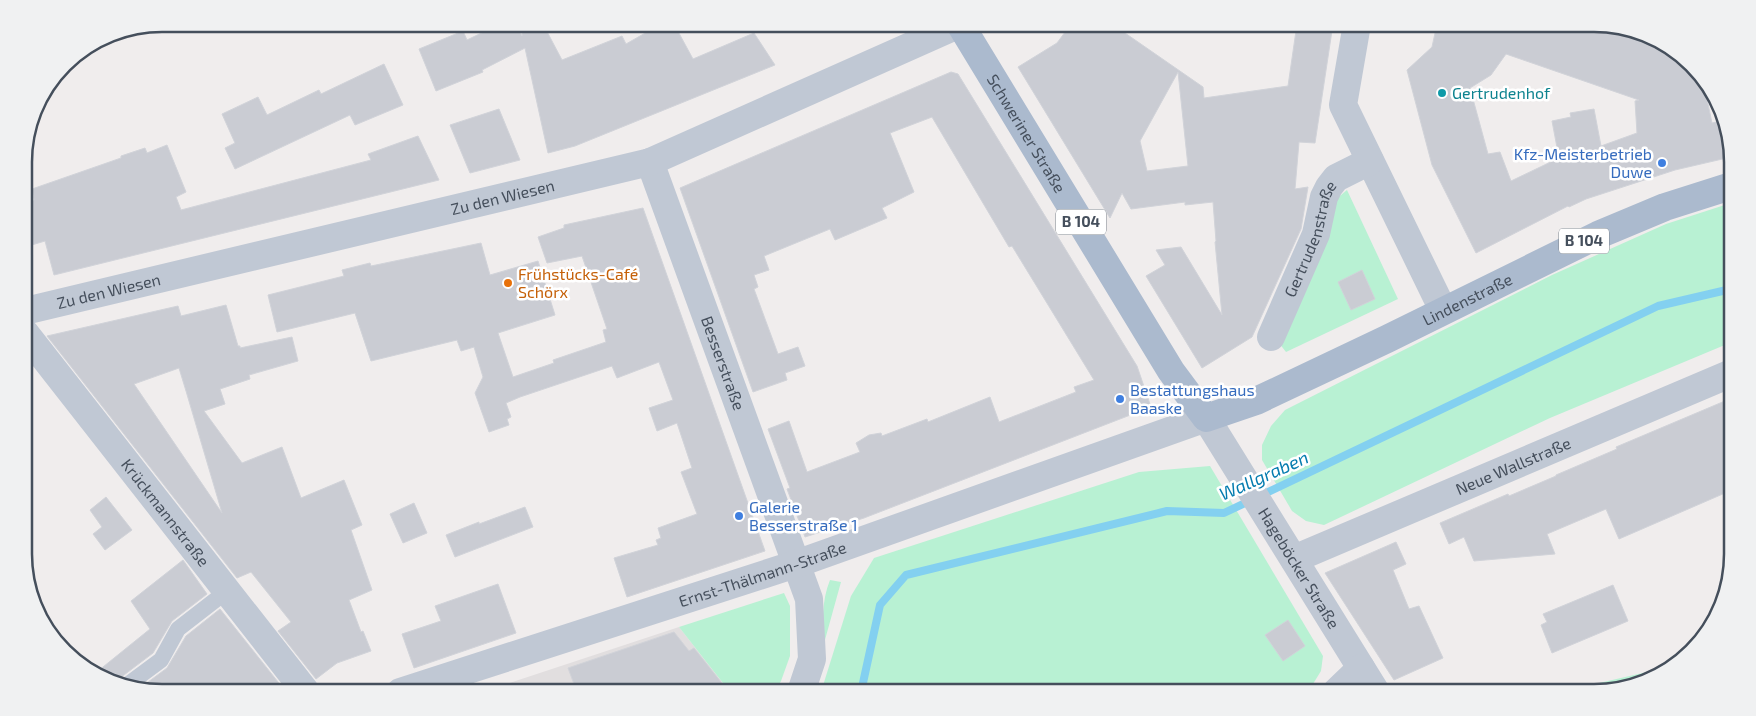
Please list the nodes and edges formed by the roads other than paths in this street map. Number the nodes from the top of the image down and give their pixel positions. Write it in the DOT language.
graph roads {
  1 [pos="941,32"];
  2 [pos="965,32"];
  3 [pos="1356,32"];
  4 [pos="1370,161"];
  5 [pos="650,162"];
  6 [pos="1724,188"];
  7 [pos="33,309"];
  8 [pos="1443,310"];
  9 [pos="1271,336"];
  10 [pos="33,343"];
  11 [pos="1724,377"];
  12 [pos="1206,418"];
  13 [pos="1294,560"];
  14 [pos="796,564"];
  15 [pos="227,591"];
  16 [pos="1361,668"];
  17 [pos="134,680"];
  18 [pos="1345,683"];
  19 [pos="1370,683"];
  20 [pos="300,684"];
  21 [pos="425,684"];
  22 [pos="804,684"];
  1 -- 5 [label="street, Zu den Wiesen"];
  2 -- 12 [label="main road, Schweriner Straße / B 104"];
  3 -- 4 [label="street"];
  4 -- 8 [label="street"];
  4 -- 9 [label="street, Gertrudenstraße"];
  5 -- 7 [label="street, Zu den Wiesen"];
  5 -- 14 [label="street, Besserstraße"];
  6 -- 8 [label="main road, Lindenstraße / B 104"];
  8 -- 12 [label="main road, Lindenstraße / B 104"];
  10 -- 15 [label="street, Krückmannstraße"];
  11 -- 13 [label="street, Neue Wallstraße"];
  12 -- 13 [label="street, Hageböcker Straße"];
  12 -- 14 [label="street, Ernst-Thälmann-Straße"];
  13 -- 16 [label="street, Hageböcker Straße"];
  14 -- 21 [label="street, Ernst-Thälmann-Straße"];
  14 -- 22 [label="street, Besserstraße"];
  15 -- 17 [label="lane"];
  15 -- 20 [label="street, Krückmannstraße"];
  16 -- 18 [label="street"];
  16 -- 19 [label="street, Hageböcker Straße"];
}
